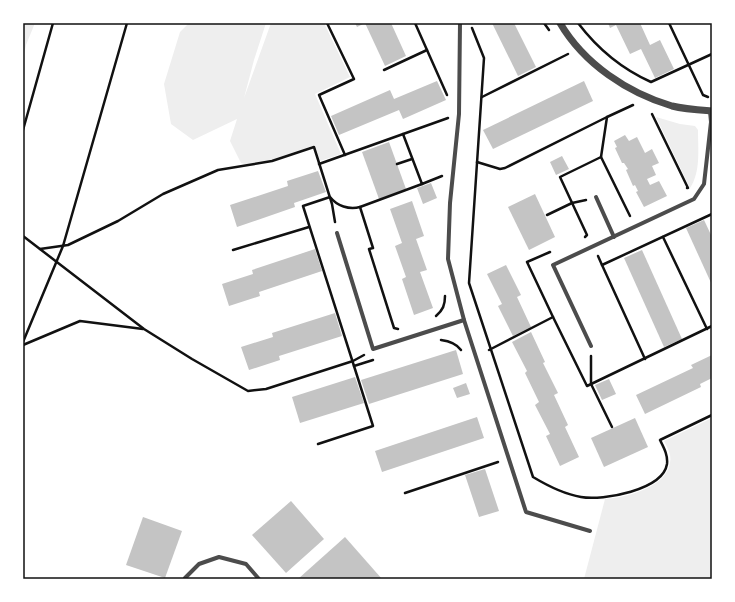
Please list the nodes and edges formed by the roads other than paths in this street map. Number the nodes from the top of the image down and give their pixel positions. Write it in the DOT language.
graph roads {
  1 [pos="460,23"];
  2 [pos="560,23"];
  3 [pos="711,111"];
  4 [pos="596,197"];
  5 [pos="337,233"];
  6 [pos="614,236"];
  7 [pos="464,320"];
  8 [pos="591,346"];
  9 [pos="590,530"];
  10 [pos="185,578"];
  11 [pos="259,579"];
  1 -- 7 [label="street"];
  2 -- 3 [label="street"];
  3 -- 6 [label="street"];
  4 -- 6 [label="street"];
  5 -- 7 [label="street"];
  6 -- 8 [label="street"];
  7 -- 9 [label="street"];
  10 -- 11 [label="street"];
}
